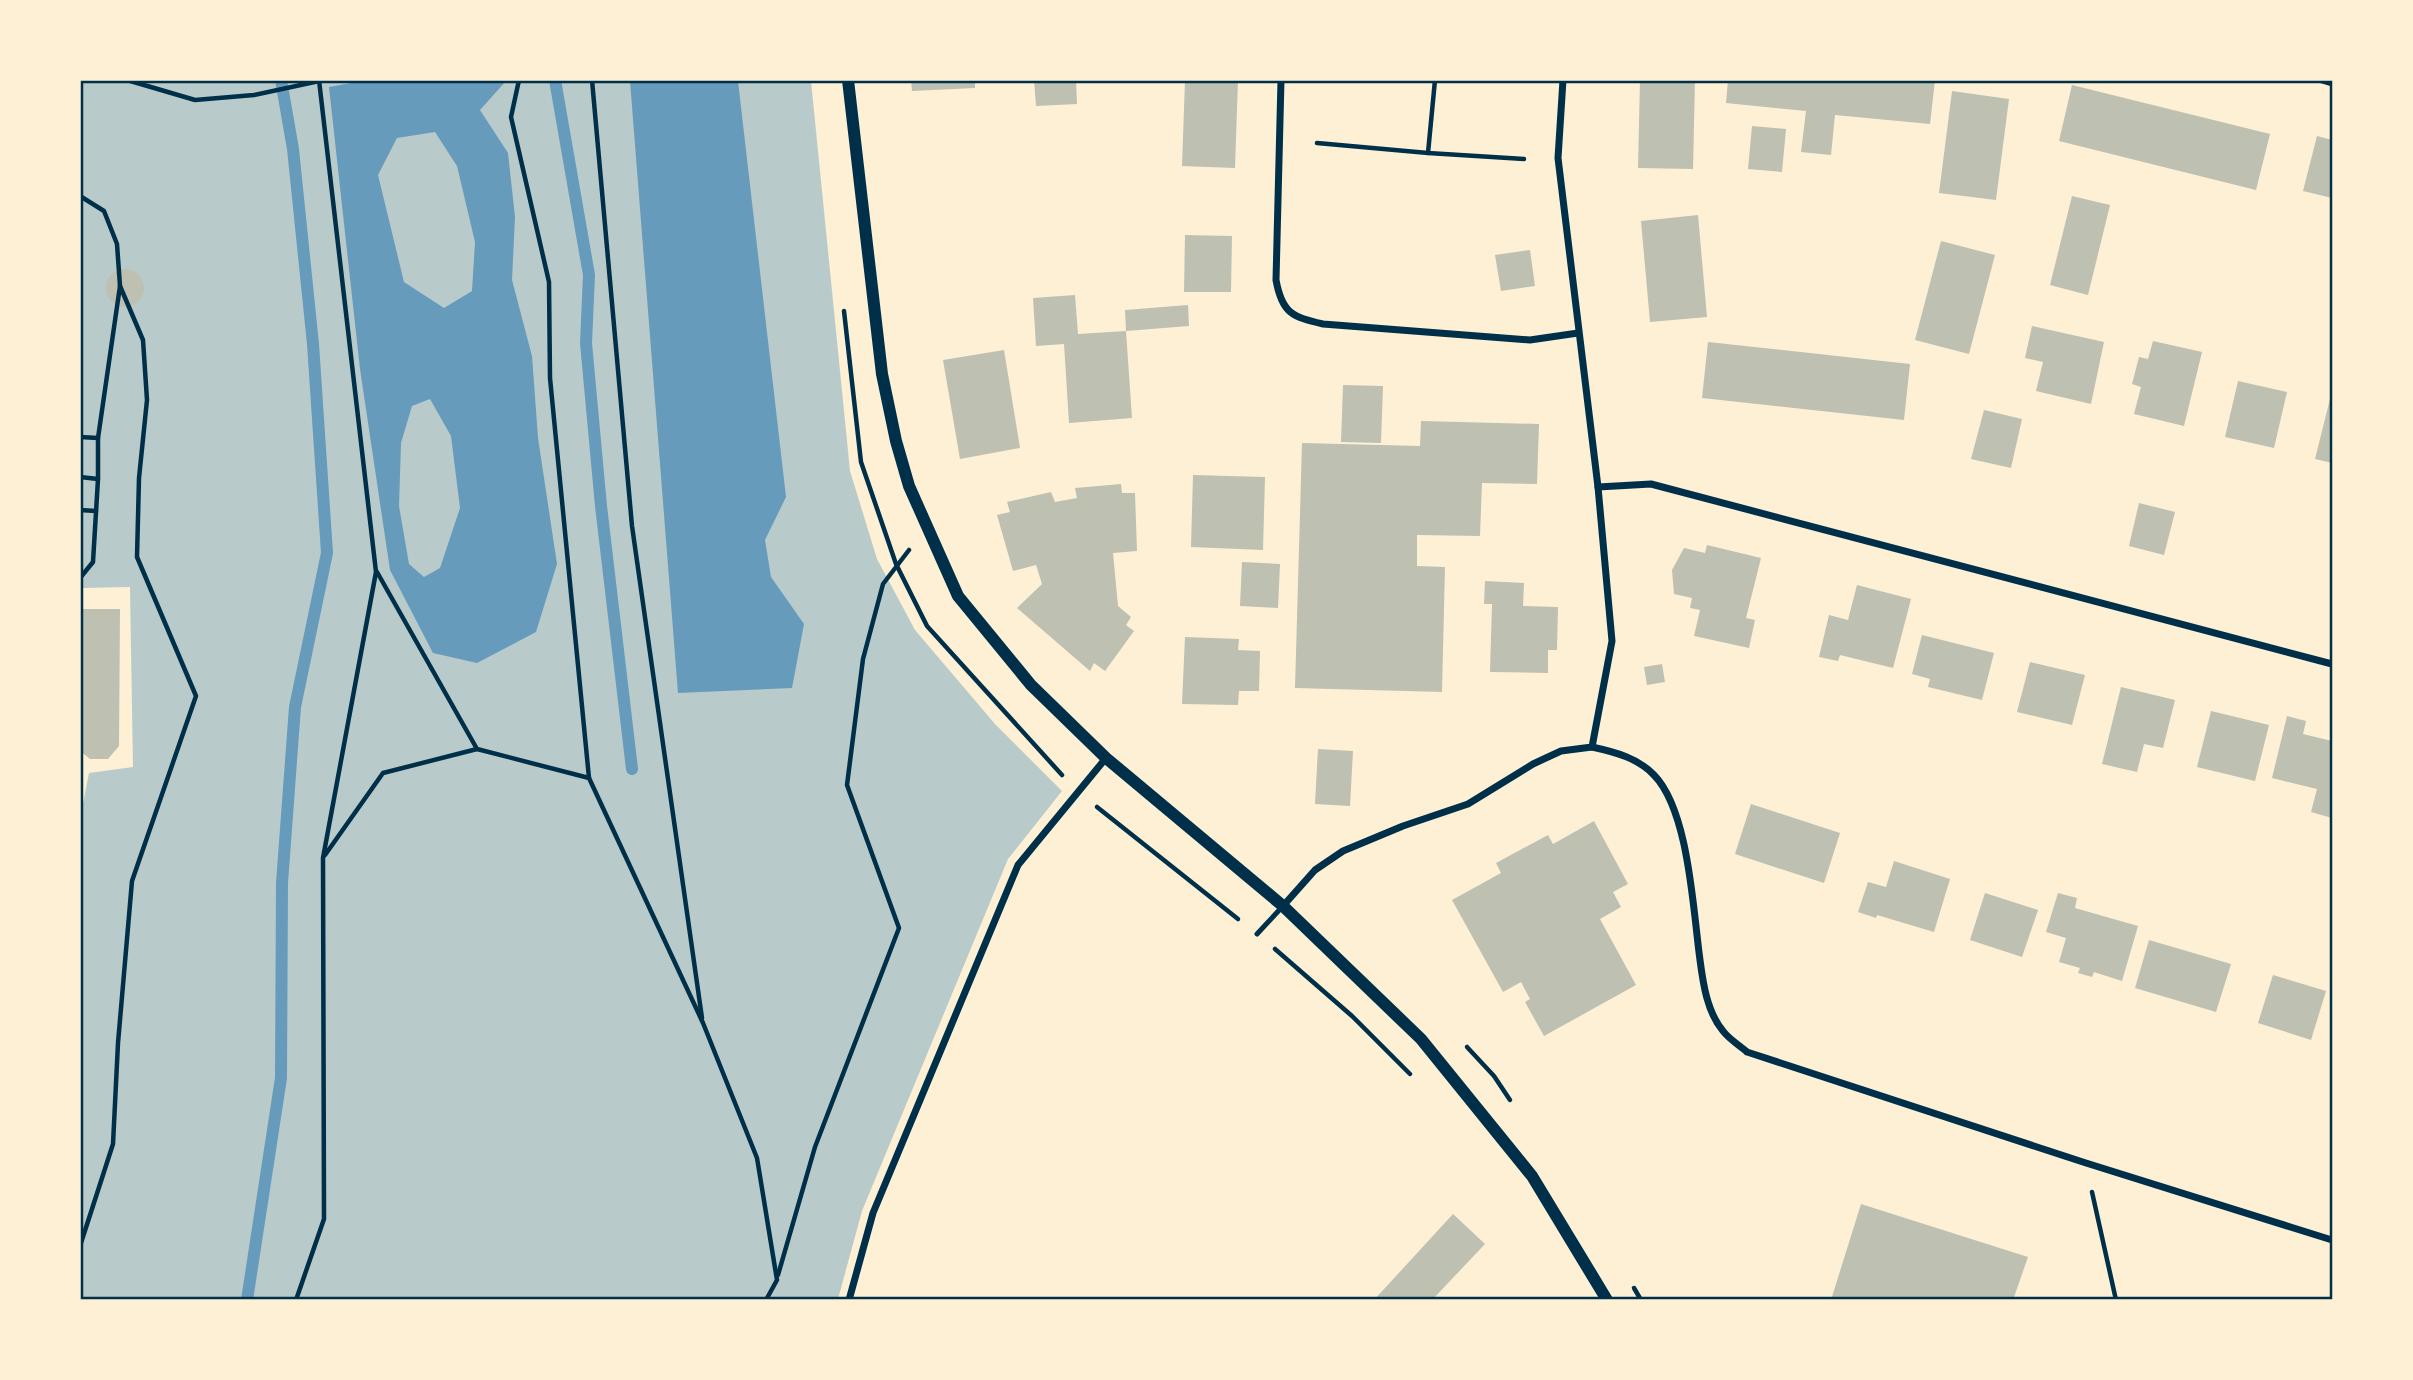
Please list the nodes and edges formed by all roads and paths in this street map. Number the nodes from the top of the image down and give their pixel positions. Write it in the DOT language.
graph roads {
  1 [pos="127,80"];
  2 [pos="519,80"];
  3 [pos="592,80"];
  4 [pos="848,80"];
  5 [pos="1281,80"];
  6 [pos="1435,80"];
  7 [pos="1563,80"];
  8 [pos="2322,80"];
  9 [pos="321,81"];
  10 [pos="2333,83"];
  11 [pos="1317,143"];
  12 [pos="1428,153"];
  13 [pos="1524,159"];
  14 [pos="80,196"];
  15 [pos="120,286"];
  16 [pos="1578,333"];
  17 [pos="80,437"];
  18 [pos="98,438"];
  19 [pos="80,477"];
  20 [pos="99,479"];
  21 [pos="1598,487"];
  22 [pos="80,510"];
  23 [pos="96,511"];
  24 [pos="927,529"];
  25 [pos="376,572"];
  26 [pos="80,578"];
  27 [pos="2333,664"];
  28 [pos="1592,747"];
  29 [pos="477,749"];
  30 [pos="1105,758"];
  31 [pos="589,778"];
  32 [pos="323,858"];
  33 [pos="1283,906"];
  34 [pos="1257,934"];
  35 [pos="703,1023"];
  36 [pos="1419,1083"];
  37 [pos="2086,1163"];
  38 [pos="2333,1240"];
  39 [pos="80,1246"];
  40 [pos="777,1280"];
  41 [pos="296,1300"];
  42 [pos="766,1300"];
  43 [pos="849,1300"];
  44 [pos="1607,1300"];
  45 [pos="2116,1300"];
  1 -- 9 [label="path"];
  2 -- 31 [label="path"];
  3 -- 35 [label="path"];
  4 -- 24 [label="street"];
  5 -- 16 [label="street"];
  6 -- 12 [label="path"];
  7 -- 16 [label="street"];
  8 -- 10 [label="street"];
  9 -- 25 [label="path"];
  11 -- 12 [label="path"];
  12 -- 13 [label="path"];
  14 -- 15 [label="path"];
  15 -- 18 [label="path"];
  15 -- 39 [label="path"];
  16 -- 21 [label="street"];
  17 -- 18 [label="path"];
  18 -- 20 [label="path"];
  19 -- 20 [label="path"];
  20 -- 23 [label="path"];
  21 -- 27 [label="street"];
  21 -- 28 [label="street"];
  22 -- 23 [label="path"];
  23 -- 26 [label="path"];
  24 -- 30 [label="street"];
  24 -- 40 [label="path"];
  25 -- 29 [label="path"];
  25 -- 32 [label="path"];
  28 -- 33 [label="street"];
  28 -- 37 [label="street"];
  29 -- 31 [label="path"];
  29 -- 32 [label="path"];
  30 -- 33 [label="street"];
  30 -- 43 [label="street"];
  31 -- 35 [label="path"];
  32 -- 41 [label="path"];
  33 -- 34 [label="lane"];
  33 -- 44 [label="street"];
  34 -- 36 [label="path"];
  35 -- 40 [label="path"];
  37 -- 38 [label="street"];
  37 -- 45 [label="path"];
  40 -- 42 [label="path"];
}
